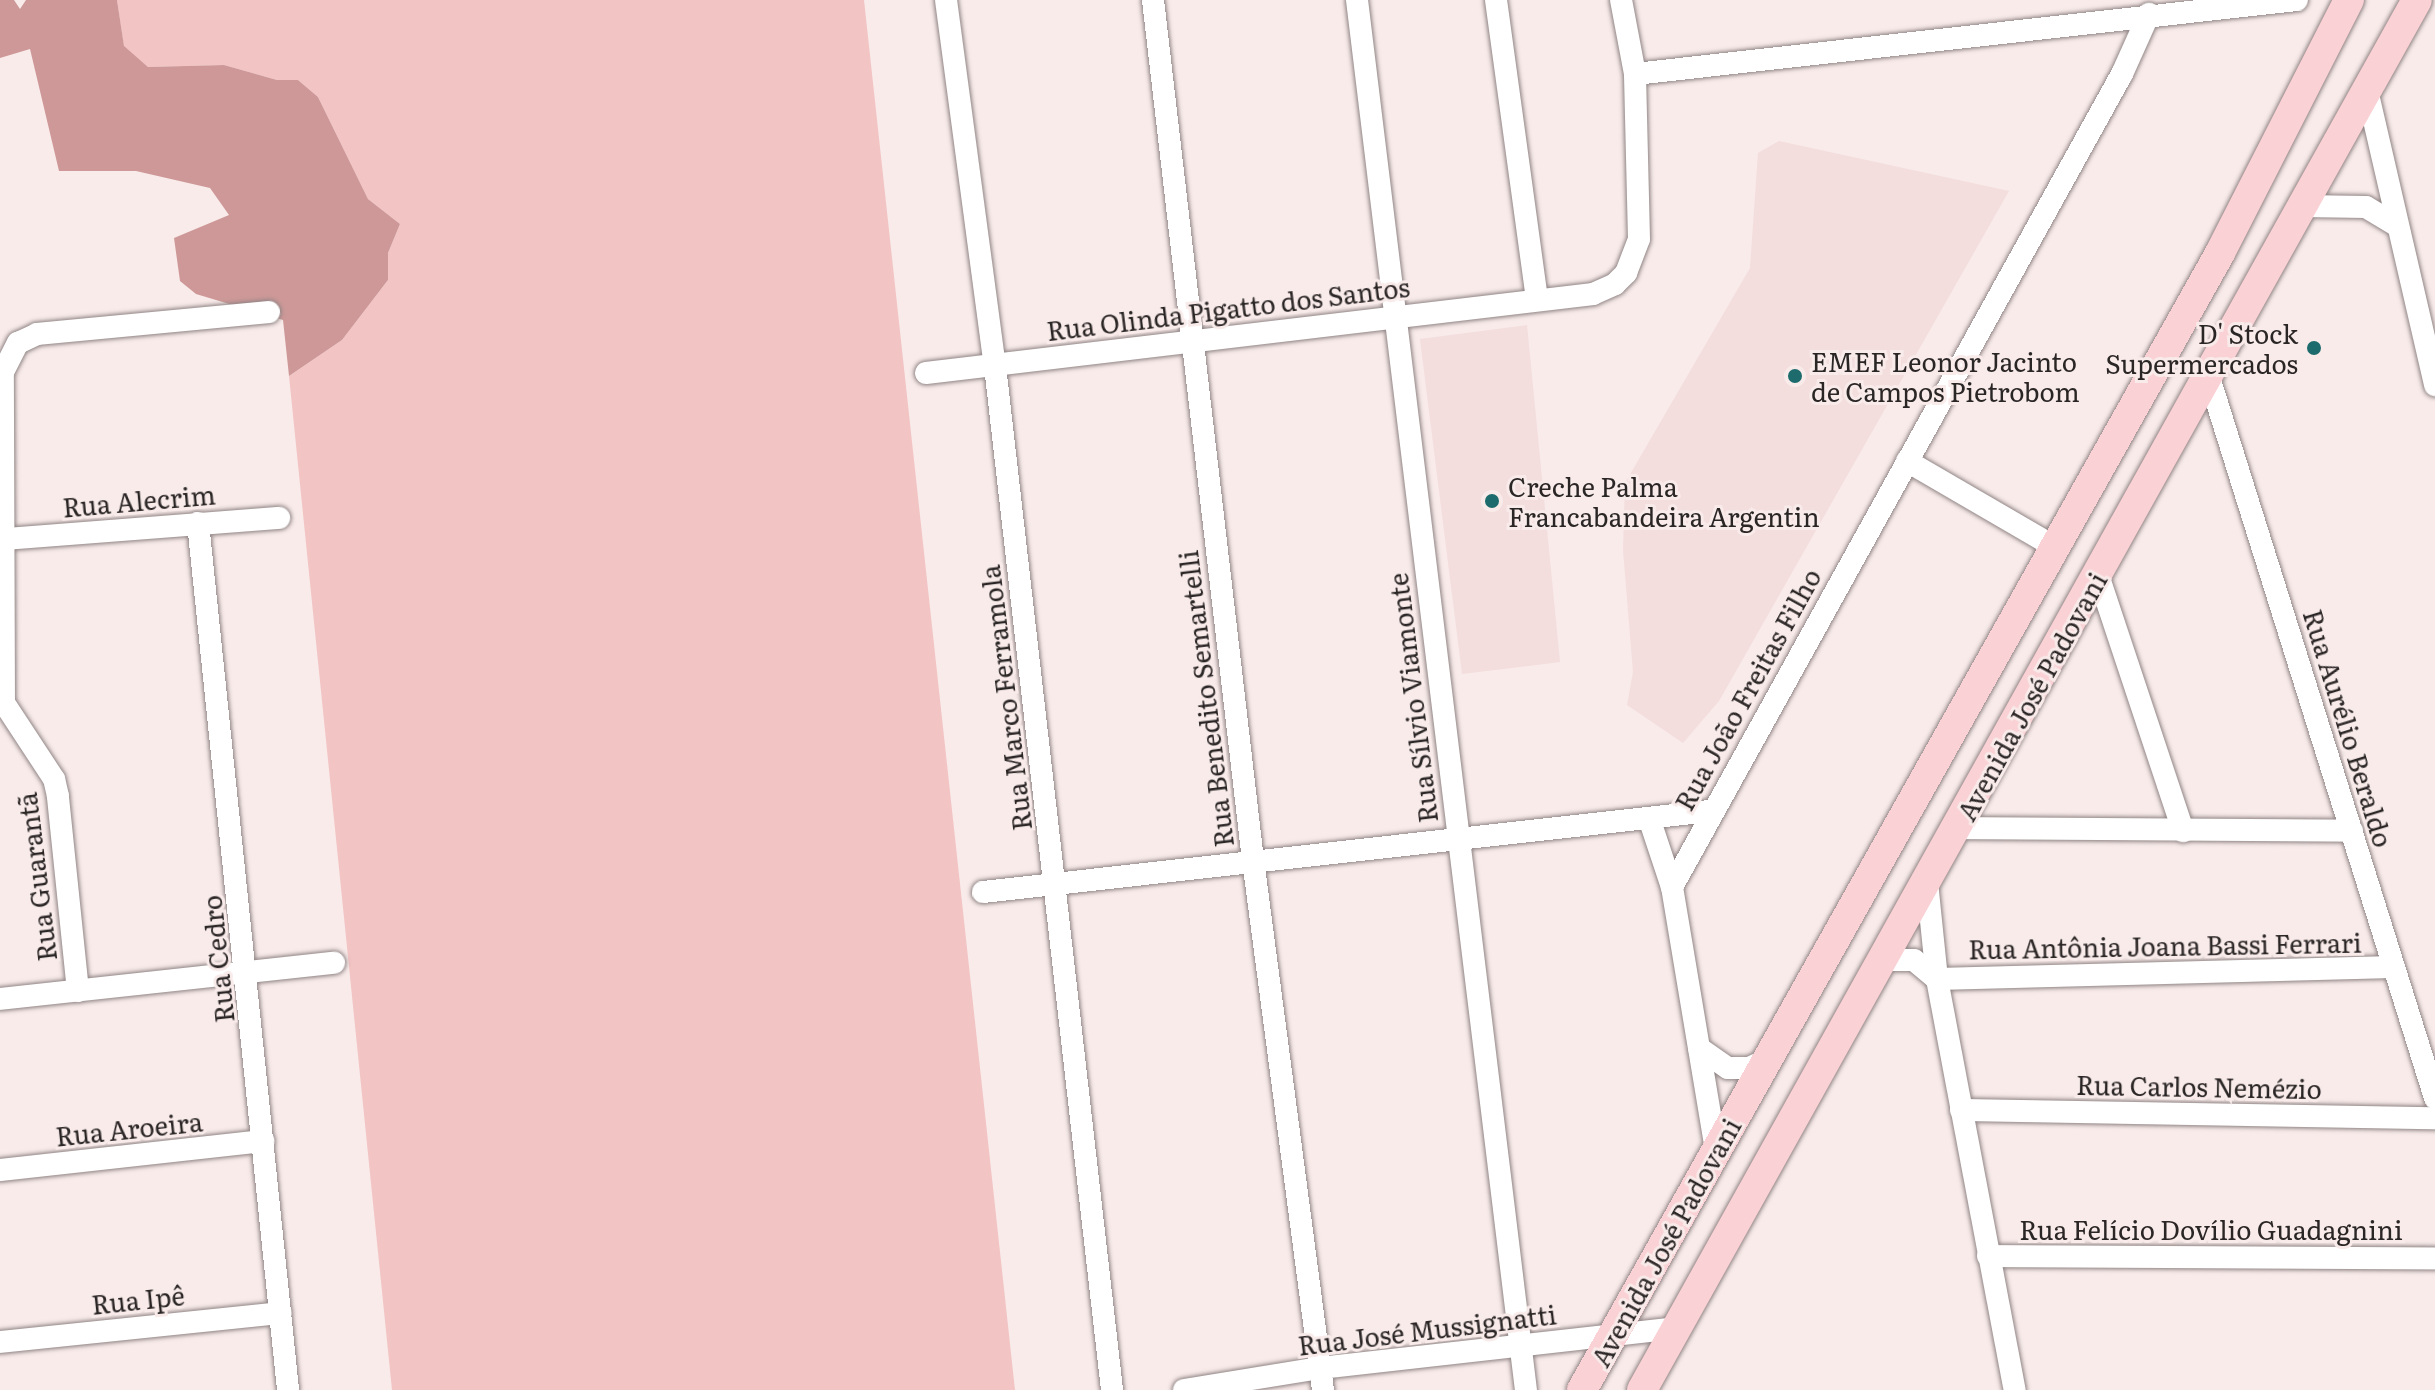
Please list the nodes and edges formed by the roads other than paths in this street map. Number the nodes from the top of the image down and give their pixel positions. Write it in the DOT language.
graph roads {
  1 [pos="946,0"];
  2 [pos="1153,0"];
  3 [pos="1357,0"];
  4 [pos="1496,0"];
  5 [pos="1621,0"];
  6 [pos="2297,0"];
  7 [pos="2349,0"];
  8 [pos="2417,0"];
  9 [pos="2149,14"];
  10 [pos="1635,74"];
  11 [pos="2367,90"];
  12 [pos="2302,206"];
  13 [pos="2396,225"];
  14 [pos="1537,299"];
  15 [pos="269,312"];
  16 [pos="1396,316"];
  17 [pos="1190,342"];
  18 [pos="995,366"];
  19 [pos="926,373"];
  20 [pos="2208,374"];
  21 [pos="2435,385"];
  22 [pos="1907,461"];
  23 [pos="279,518"];
  24 [pos="198,523"];
  25 [pos="5,539"];
  26 [pos="2055,547"];
  27 [pos="2098,575"];
  28 [pos="1710,811"];
  29 [pos="1650,821"];
  30 [pos="1957,828"];
  31 [pos="2183,831"];
  32 [pos="2352,831"];
  33 [pos="1456,836"];
  34 [pos="1253,860"];
  35 [pos="1927,882"];
  36 [pos="1054,883"];
  37 [pos="1672,887"];
  38 [pos="983,892"];
  39 [pos="1883,960"];
  40 [pos="334,963"];
  41 [pos="2394,967"];
  42 [pos="247,972"];
  43 [pos="1937,979"];
  44 [pos="78,991"];
  45 [pos="0,999"];
  46 [pos="1699,1048"];
  47 [pos="1768,1059"];
  48 [pos="2435,1098"];
  49 [pos="1961,1110"];
  50 [pos="2435,1118"];
  51 [pos="263,1141"];
  52 [pos="1716,1150"];
  53 [pos="0,1170"];
  54 [pos="1988,1256"];
  55 [pos="2435,1258"];
  56 [pos="281,1313"];
  57 [pos="1676,1328"];
  58 [pos="1611,1338"];
  59 [pos="0,1342"];
  60 [pos="1519,1343"];
  61 [pos="1322,1379"];
  62 [pos="288,1390"];
  63 [pos="1112,1390"];
  64 [pos="1184,1390"];
  65 [pos="1526,1390"];
  66 [pos="1582,1390"];
  67 [pos="1642,1390"];
  68 [pos="2015,1390"];
  1 -- 18 [label="street, Rua Marco Ferramola"];
  2 -- 17 [label="street, Rua Benedito Semartelli"];
  3 -- 16 [label="street, Rua Sílvio Viamonte"];
  4 -- 14 [label="street"];
  5 -- 10 [label="street, Rua Olinda Pigatto dos Santos"];
  6 -- 9 [label="street"];
  7 -- 26 [label="street, Avenida José Padovani"];
  8 -- 11 [label="street, Avenida José Padovani"];
  9 -- 10 [label="street"];
  9 -- 22 [label="street, Rua João Freitas Filho"];
  10 -- 14 [label="street, Rua Olinda Pigatto dos Santos"];
  11 -- 12 [label="street, Avenida José Padovani"];
  11 -- 13 [label="street"];
  12 -- 13 [label="street"];
  12 -- 20 [label="street, Avenida José Padovani"];
  13 -- 21 [label="street"];
  14 -- 16 [label="street, Rua Olinda Pigatto dos Santos"];
  15 -- 25 [label="street, Rua Guarantã"];
  16 -- 17 [label="street, Rua Olinda Pigatto dos Santos"];
  16 -- 33 [label="street, Rua Sílvio Viamonte"];
  17 -- 18 [label="street, Rua Olinda Pigatto dos Santos"];
  17 -- 34 [label="street, Rua Benedito Semartelli"];
  18 -- 19 [label="street, Rua Olinda Pigatto dos Santos"];
  18 -- 36 [label="street, Rua Marco Ferramola"];
  20 -- 27 [label="street, Avenida José Padovani"];
  20 -- 32 [label="street, Rua Aurélio Beraldo"];
  22 -- 26 [label="street"];
  22 -- 28 [label="street, Rua João Freitas Filho"];
  23 -- 24 [label="street, Rua Alecrim"];
  24 -- 25 [label="street, Rua Alecrim"];
  24 -- 42 [label="street, Rua Cedro"];
  25 -- 44 [label="street, Rua Guarantã"];
  26 -- 47 [label="street, Avenida José Padovani"];
  27 -- 30 [label="street, Avenida José Padovani"];
  27 -- 31 [label="street"];
  28 -- 29 [label="street"];
  28 -- 37 [label="street, Rua João Freitas Filho"];
  29 -- 33 [label="street"];
  29 -- 37 [label="street"];
  30 -- 31 [label="street"];
  30 -- 35 [label="street, Avenida José Padovani"];
  31 -- 32 [label="street"];
  32 -- 41 [label="street, Rua Aurélio Beraldo"];
  33 -- 34 [label="street"];
  33 -- 60 [label="street, Rua Sílvio Viamonte"];
  34 -- 36 [label="street"];
  34 -- 61 [label="street, Rua Benedito Semartelli"];
  35 -- 39 [label="street, Avenida José Padovani"];
  35 -- 43 [label="street"];
  36 -- 38 [label="street"];
  36 -- 63 [label="street, Rua Marco Ferramola"];
  37 -- 46 [label="street"];
  39 -- 43 [label="street"];
  39 -- 57 [label="street, Avenida José Padovani"];
  40 -- 42 [label="street"];
  41 -- 43 [label="street, Rua Antônia Joana Bassi Ferrari"];
  41 -- 48 [label="street, Rua Aurélio Beraldo"];
  42 -- 44 [label="street"];
  42 -- 51 [label="street, Rua Cedro"];
  43 -- 49 [label="street"];
  44 -- 45 [label="street"];
  46 -- 47 [label="street"];
  46 -- 52 [label="street"];
  47 -- 52 [label="street, Avenida José Padovani"];
  49 -- 50 [label="street, Rua Carlos Nemézio"];
  49 -- 54 [label="street"];
  51 -- 53 [label="street, Rua Aroeira"];
  51 -- 56 [label="street, Rua Cedro"];
  52 -- 58 [label="street, Avenida José Padovani"];
  54 -- 55 [label="street, Rua Felício Dovílio Guadagnini"];
  54 -- 68 [label="street"];
  56 -- 59 [label="street, Rua Ipê"];
  56 -- 62 [label="street, Rua Cedro"];
  57 -- 58 [label="street, Rua José Mussignatti"];
  57 -- 67 [label="street, Avenida José Padovani"];
  58 -- 60 [label="street, Rua José Mussignatti"];
  58 -- 66 [label="street, Avenida José Padovani"];
  60 -- 61 [label="street, Rua José Mussignatti"];
  60 -- 65 [label="street, Rua Sílvio Viamonte"];
  61 -- 64 [label="street, Rua José Mussignatti"];
}
